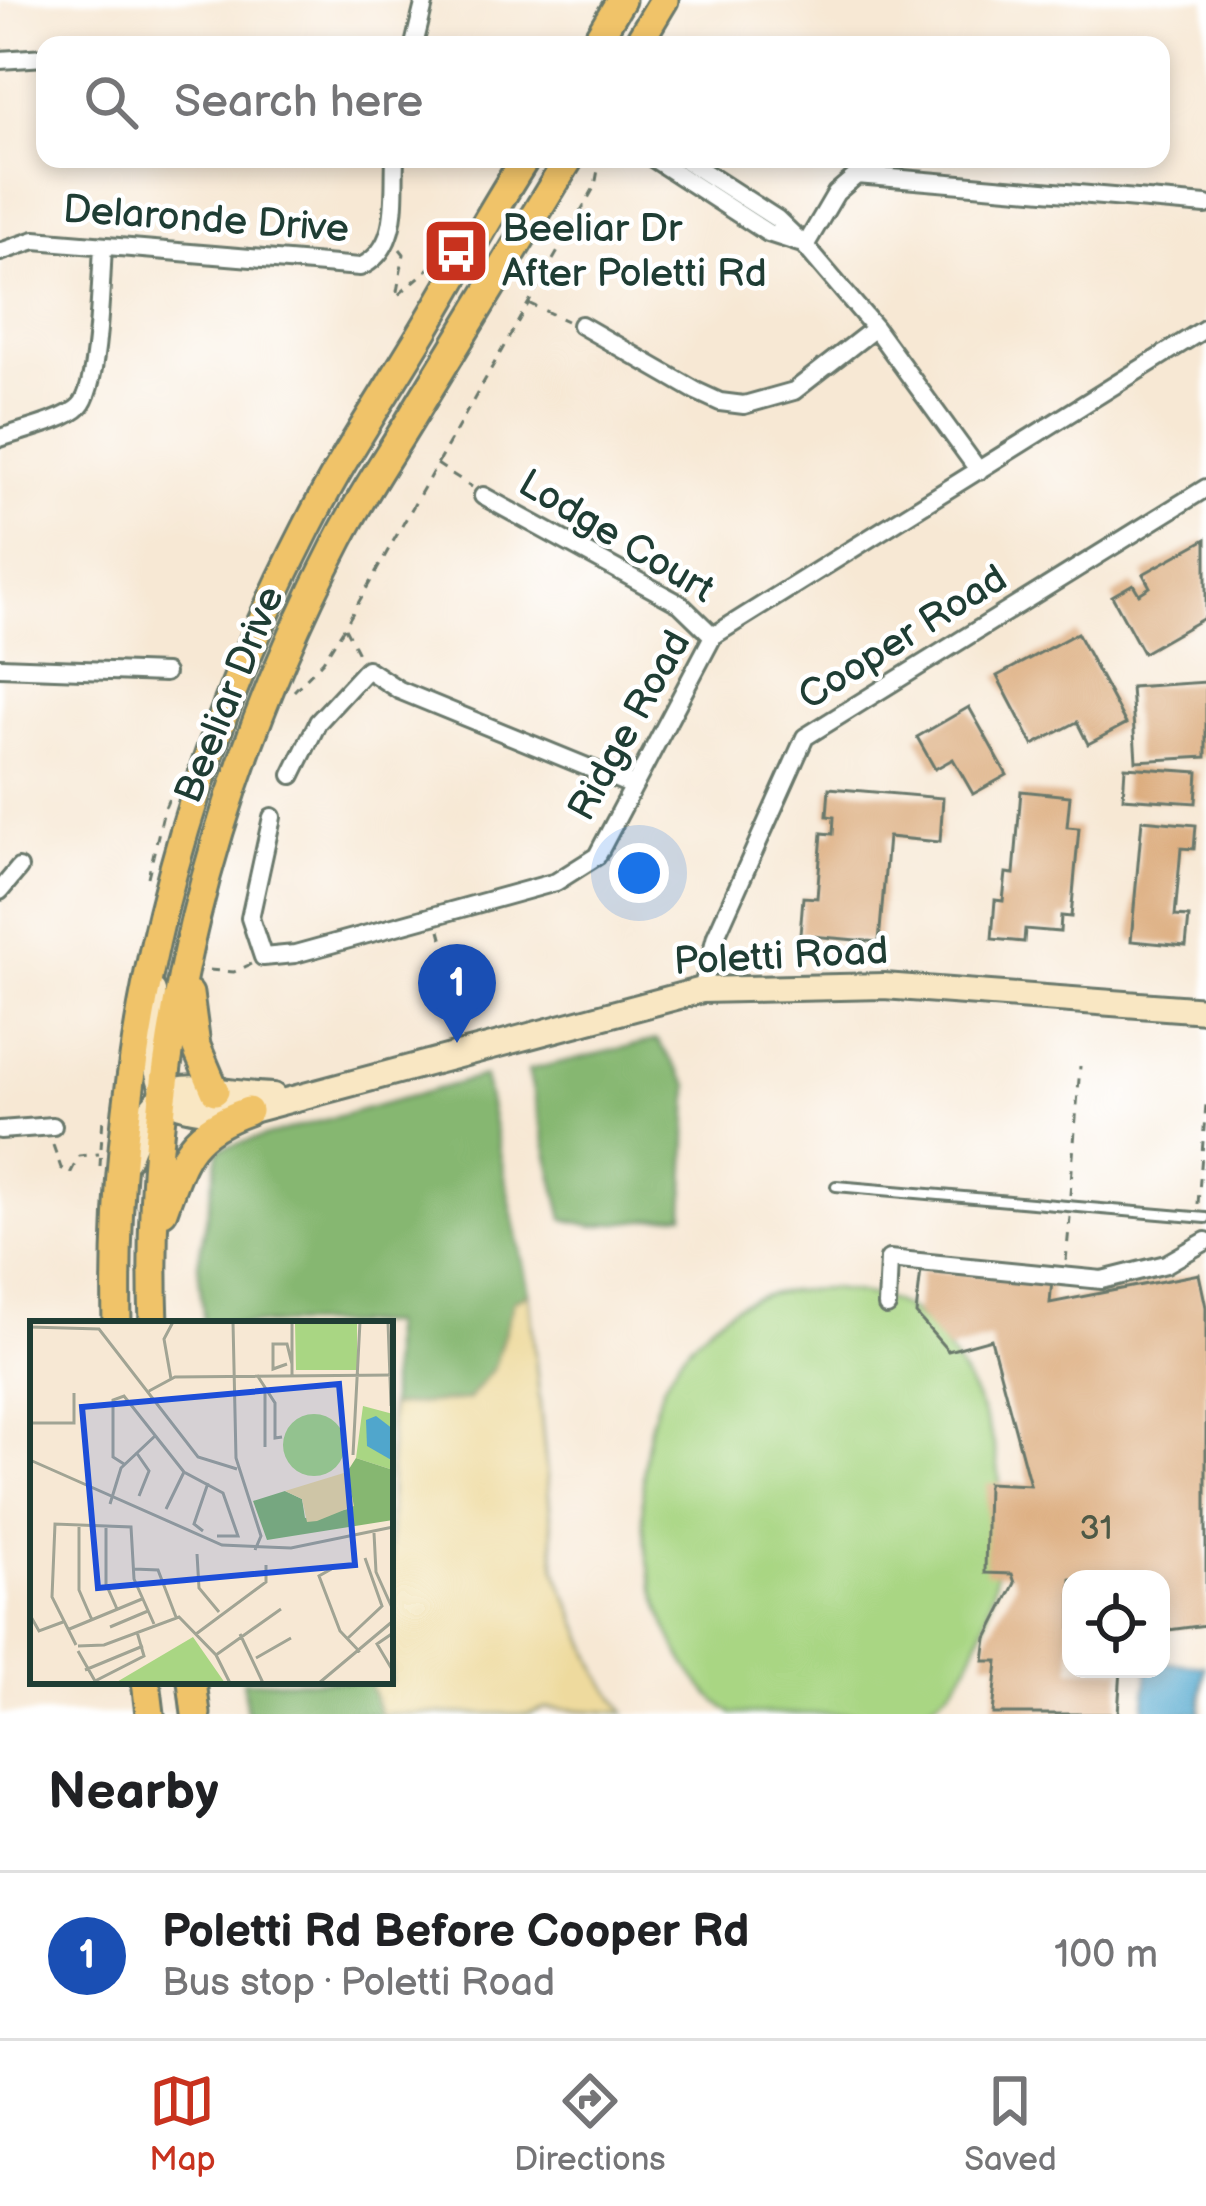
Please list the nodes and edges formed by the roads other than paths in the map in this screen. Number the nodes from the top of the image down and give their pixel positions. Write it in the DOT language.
graph roads {
  1 [pos="425,0"];
  2 [pos="621,0"];
  3 [pos="664,0"];
  4 [pos="416,36"];
  5 [pos="599,36"];
  6 [pos="642,36"];
  7 [pos="36,58"];
  8 [pos="0,60"];
  9 [pos="394,168"];
  10 [pos="520,168"];
  11 [pos="564,168"];
  12 [pos="668,168"];
  13 [pos="698,168"];
  14 [pos="1206,205"];
  15 [pos="103,246"];
  16 [pos="805,246"];
  17 [pos="0,252"];
  18 [pos="580,325"];
  19 [pos="874,328"];
  20 [pos="1206,328"];
  21 [pos="0,438"];
  22 [pos="979,471"];
  23 [pos="1206,488"];
  24 [pos="483,496"];
  25 [pos="713,636"];
  26 [pos="0,667"];
  27 [pos="164,673"];
  28 [pos="292,775"];
  29 [pos="632,785"];
  30 [pos="272,817"];
  31 [pos="19,868"];
  32 [pos="0,891"];
  33 [pos="154,943"];
  34 [pos="196,965"];
  35 [pos="702,989"];
  36 [pos="1206,1010"];
  37 [pos="215,1090"];
  38 [pos="165,1092"];
  39 [pos="299,1097"];
  40 [pos="248,1111"];
  41 [pos="53,1126"];
  42 [pos="0,1130"];
  43 [pos="122,1165"];
  44 [pos="836,1186"];
  45 [pos="1202,1218"];
  46 [pos="154,1237"];
  47 [pos="1206,1241"];
  48 [pos="887,1306"];
  49 [pos="117,1321"];
  50 [pos="154,1321"];
  51 [pos="146,1684"];
  52 [pos="192,1684"];
  53 [pos="150,1714"];
  54 [pos="196,1714"];
  1 -- 4 [label="street"];
  2 -- 5 [label="highway"];
  3 -- 6 [label="highway"];
  7 -- 8 [label="street"];
  9 -- 15 [label="street, Delaronde Drive"];
  10 -- 33 [label="highway, Beeliar Drive"];
  11 -- 34 [label="highway, Beeliar Drive"];
  12 -- 16 [label="street"];
  13 -- 16 [label="street"];
  14 -- 16 [label="street"];
  15 -- 17 [label="street, Delaronde Drive"];
  15 -- 21 [label="street"];
  16 -- 19 [label="street"];
  18 -- 19 [label="street"];
  19 -- 22 [label="street"];
  20 -- 22 [label="street, Ridge Road"];
  22 -- 25 [label="street, Ridge Road"];
  23 -- 35 [label="street, Cooper Road"];
  24 -- 25 [label="street, Lodge Court"];
  25 -- 29 [label="street, Ridge Road"];
  26 -- 27 [label="street"];
  28 -- 29 [label="street"];
  29 -- 30 [label="street, Ridge Road"];
  31 -- 32 [label="street"];
  33 -- 38 [label="main road"];
  33 -- 43 [label="highway, Beeliar Drive"];
  34 -- 37 [label="highway"];
  34 -- 38 [label="highway, Beeliar Drive"];
  35 -- 36 [label="main road, Poletti Road"];
  35 -- 39 [label="main road, Poletti Road"];
  37 -- 38 [label="main road, Poletti Road"];
  37 -- 39 [label="main road, Poletti Road"];
  38 -- 40 [label="main road, Poletti Road"];
  38 -- 43 [label="main road"];
  38 -- 46 [label="highway, Beeliar Drive"];
  39 -- 40 [label="main road, Poletti Road"];
  40 -- 46 [label="highway"];
  41 -- 42 [label="street"];
  43 -- 49 [label="highway, Beeliar Drive"];
  44 -- 45 [label="lane"];
  46 -- 50 [label="highway, Beeliar Drive"];
  47 -- 48 [label="street"];
  51 -- 53 [label="highway"];
  52 -- 54 [label="highway"];
}
